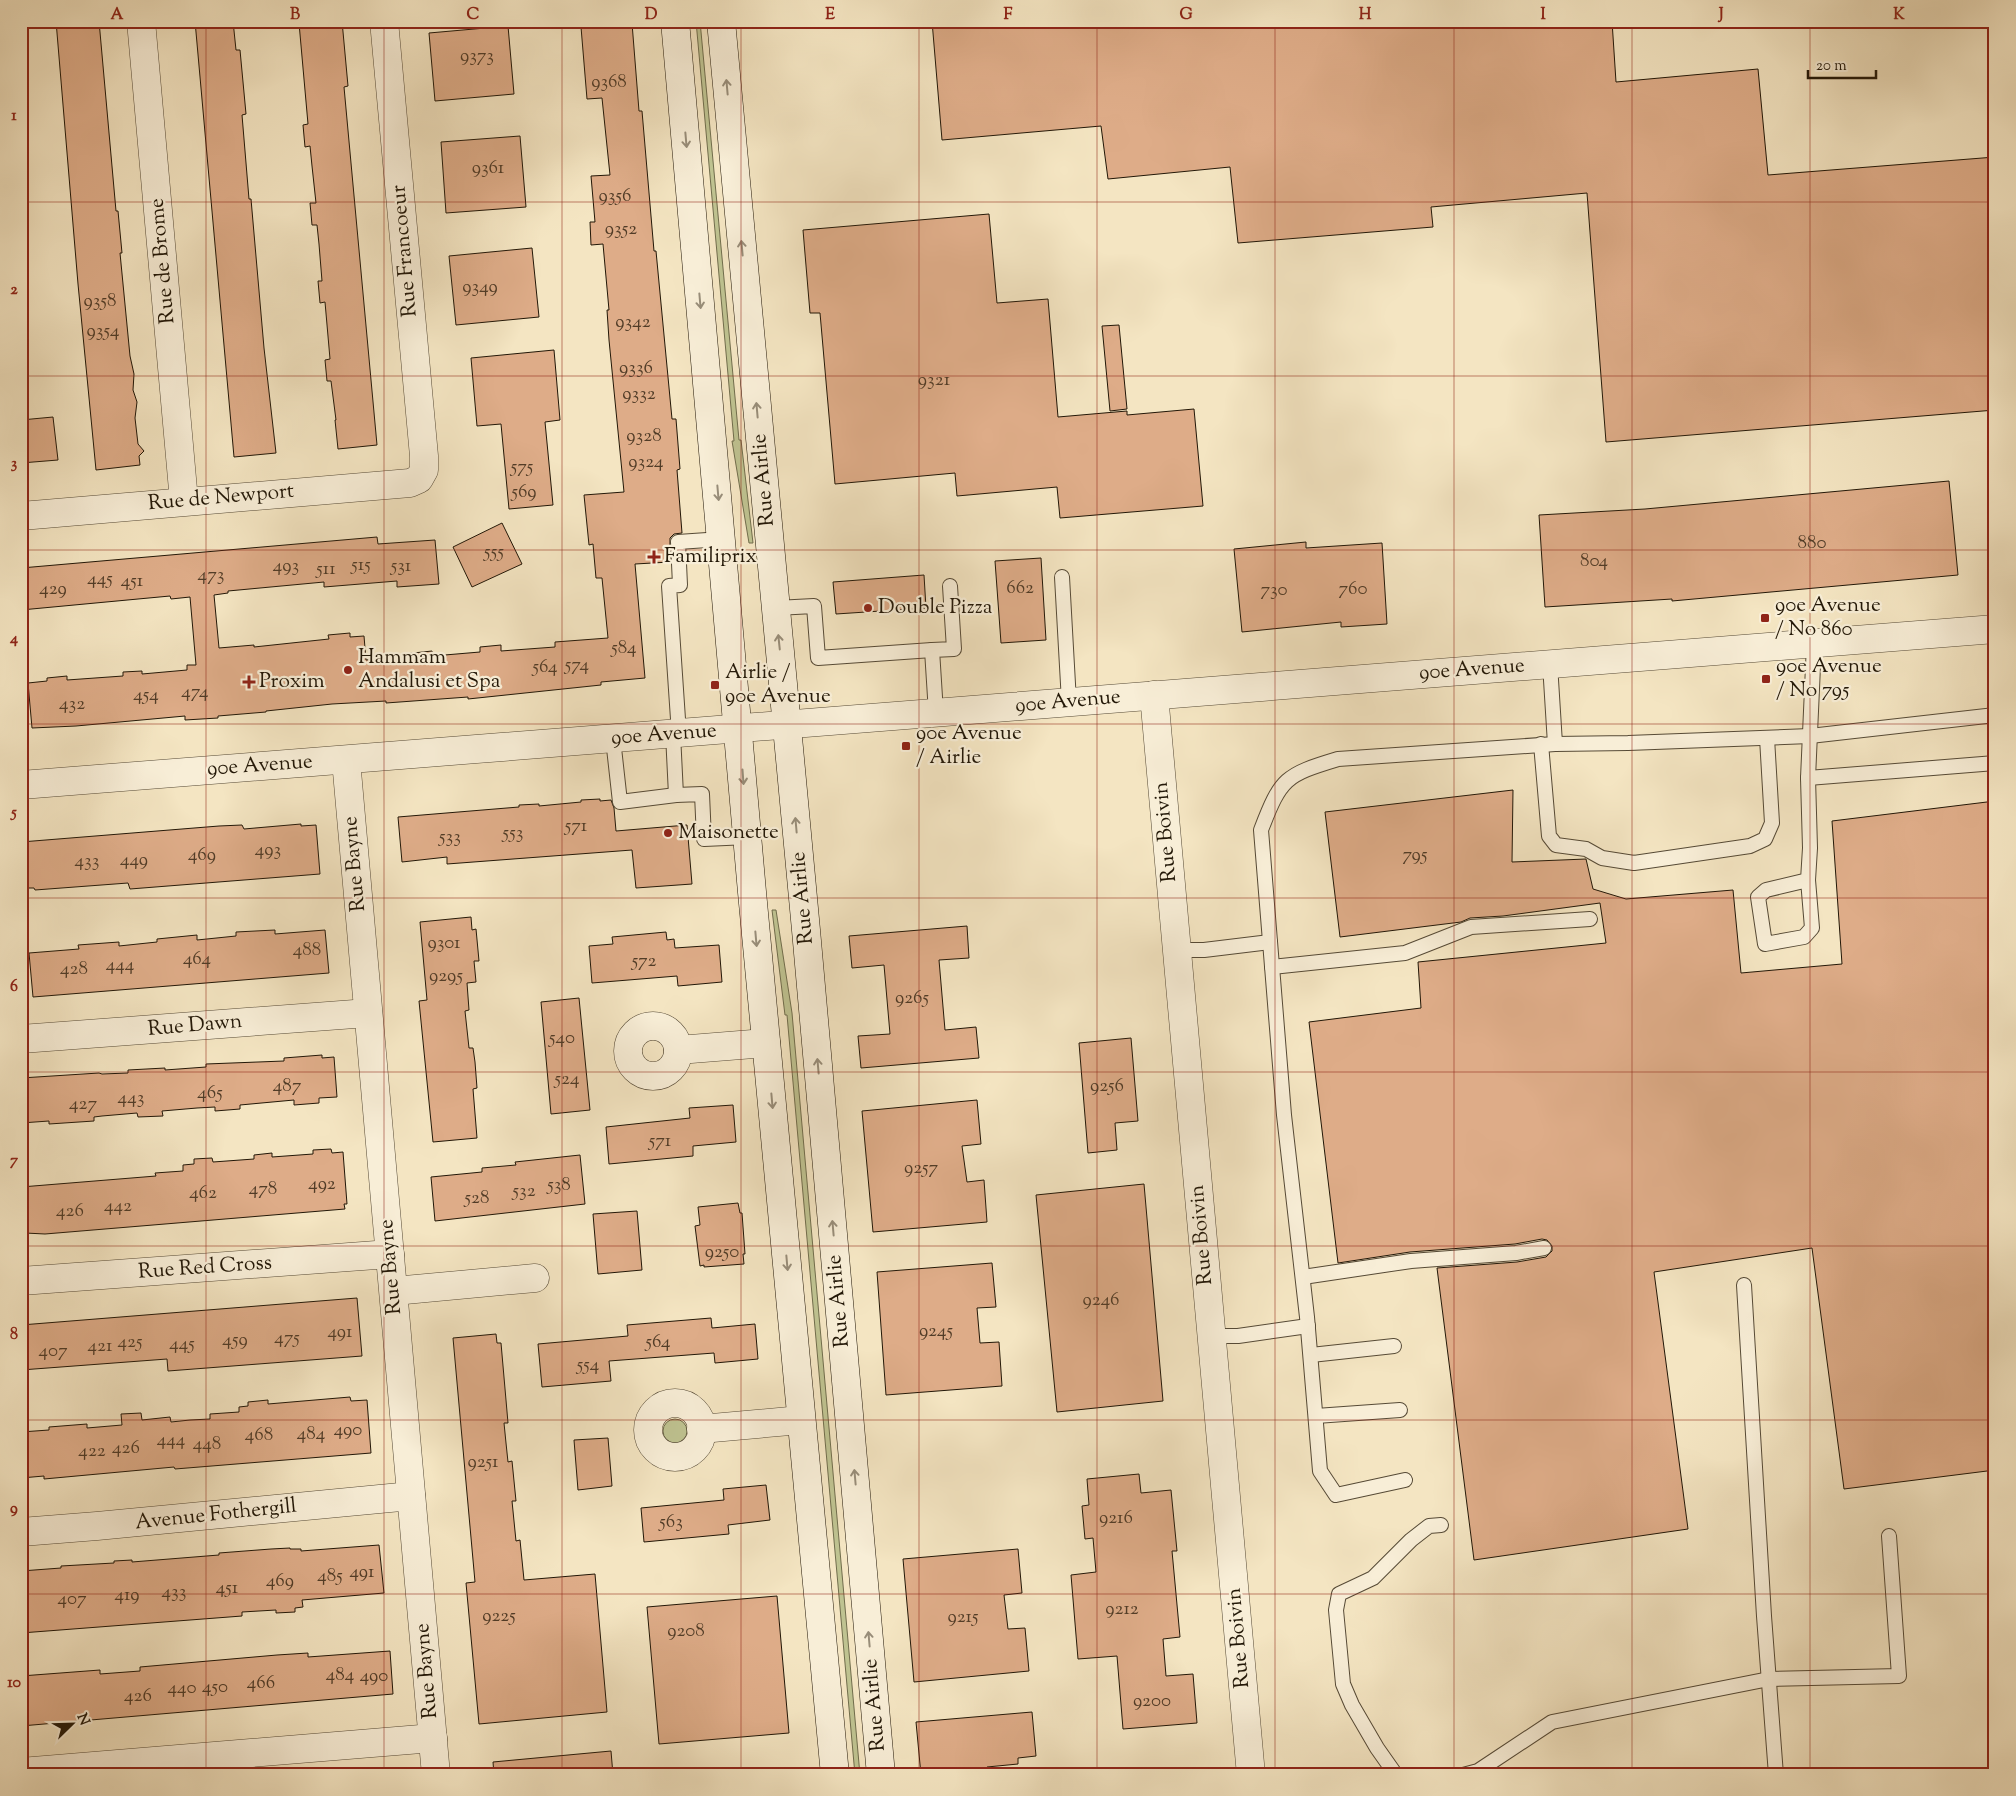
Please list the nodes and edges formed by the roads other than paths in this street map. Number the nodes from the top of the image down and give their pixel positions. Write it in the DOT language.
graph roads {
  1 [pos="142,21"];
  2 [pos="384,21"];
  3 [pos="675,21"];
  4 [pos="721,21"];
  5 [pos="420,479"];
  6 [pos="184,501"];
  7 [pos="21,516"];
  8 [pos="722,539"];
  9 [pos="1062,577"];
  10 [pos="950,586"];
  11 [pos="776,608"];
  12 [pos="1995,629"];
  13 [pos="1814,644"];
  14 [pos="932,650"];
  15 [pos="1550,664"];
  16 [pos="1154,695"];
  17 [pos="1069,702"];
  18 [pos="936,713"];
  19 [pos="1995,716"];
  20 [pos="787,725"];
  21 [pos="738,729"];
  22 [pos="676,734"];
  23 [pos="1810,736"];
  24 [pos="1767,738"];
  25 [pos="613,739"];
  26 [pos="1541,744"];
  27 [pos="1555,744"];
  28 [pos="346,760"];
  29 [pos="1995,763"];
  30 [pos="1808,778"];
  31 [pos="21,785"];
  32 [pos="676,796"];
  33 [pos="748,837"];
  34 [pos="1808,880"];
  35 [pos="1590,919"];
  36 [pos="1270,942"];
  37 [pos="1176,950"];
  38 [pos="1272,967"];
  39 [pos="368,1013"];
  40 [pos="21,1039"];
  41 [pos="766,1043"];
  42 [pos="678,1050"];
  43 [pos="1544,1248"];
  44 [pos="390,1254"];
  45 [pos="1303,1277"];
  46 [pos="535,1278"];
  47 [pos="21,1281"];
  48 [pos="1744,1285"];
  49 [pos="394,1291"];
  50 [pos="1308,1326"];
  51 [pos="1211,1336"];
  52 [pos="1394,1346"];
  53 [pos="1311,1355"];
  54 [pos="1400,1410"];
  55 [pos="1316,1416"];
  56 [pos="801,1420"];
  57 [pos="702,1428"];
  58 [pos="1405,1480"];
  59 [pos="411,1496"];
  60 [pos="1441,1525"];
  61 [pos="21,1532"];
  62 [pos="1889,1536"];
  63 [pos="1769,1679"];
  64 [pos="432,1738"];
  65 [pos="21,1772"];
  66 [pos="436,1775"];
  67 [pos="834,1775"];
  68 [pos="881,1775"];
  69 [pos="1251,1775"];
  70 [pos="1396,1775"];
  71 [pos="1463,1775"];
  72 [pos="1776,1775"];
  1 -- 6 [label="street, Rue de Brome"];
  2 -- 5 [label="street, Rue Francoeur"];
  3 -- 8 [label="street, one-way"];
  11 -- 4 [label="street, Rue Airlie, one-way"];
  5 -- 6 [label="street, Rue de Newport"];
  6 -- 7 [label="street, Rue de Newport"];
  8 -- 21 [label="street"];
  8 -- 22 [label="lane"];
  9 -- 17 [label="lane"];
  10 -- 14 [label="lane"];
  11 -- 14 [label="lane"];
  20 -- 11 [label="street, Rue Airlie, one-way"];
  12 -- 13 [label="street, 90e Avenue"];
  13 -- 15 [label="street, 90e Avenue"];
  13 -- 23 [label="lane"];
  14 -- 18 [label="lane"];
  15 -- 16 [label="street, 90e Avenue"];
  15 -- 27 [label="lane"];
  16 -- 17 [label="street, 90e Avenue"];
  16 -- 37 [label="street, Rue Boivin"];
  17 -- 18 [label="street, 90e Avenue"];
  18 -- 20 [label="street, 90e Avenue"];
  19 -- 23 [label="lane"];
  20 -- 21 [label="street, 90e Avenue"];
  68 -- 20 [label="street, Rue Airlie, one-way"];
  21 -- 22 [label="street, 90e Avenue"];
  21 -- 33 [label="street, one-way"];
  22 -- 25 [label="street, 90e Avenue"];
  22 -- 32 [label="lane"];
  23 -- 24 [label="lane"];
  23 -- 30 [label="lane"];
  24 -- 26 [label="lane"];
  24 -- 27 [label="lane"];
  25 -- 28 [label="street, 90e Avenue"];
  25 -- 32 [label="lane"];
  26 -- 27 [label="lane"];
  26 -- 36 [label="lane"];
  28 -- 31 [label="street, 90e Avenue"];
  28 -- 39 [label="street, Rue Bayne"];
  29 -- 30 [label="lane"];
  30 -- 34 [label="lane"];
  32 -- 33 [label="lane"];
  33 -- 41 [label="street, one-way"];
  34 -- 34 [label="lane"];
  35 -- 38 [label="lane"];
  36 -- 37 [label="lane"];
  36 -- 38 [label="lane"];
  37 -- 51 [label="street, Rue Boivin"];
  38 -- 45 [label="lane"];
  39 -- 40 [label="street, Rue Dawn"];
  39 -- 44 [label="street, Rue Bayne"];
  41 -- 42 [label="street"];
  41 -- 56 [label="street, one-way"];
  43 -- 45 [label="lane"];
  44 -- 47 [label="street, Rue Red Cross"];
  44 -- 49 [label="street, Rue Bayne"];
  45 -- 50 [label="lane"];
  46 -- 49 [label="street"];
  48 -- 63 [label="lane"];
  49 -- 59 [label="street, Rue Bayne"];
  50 -- 51 [label="lane"];
  50 -- 53 [label="lane"];
  51 -- 69 [label="street, Rue Boivin"];
  52 -- 53 [label="lane"];
  53 -- 55 [label="lane"];
  54 -- 55 [label="lane"];
  55 -- 58 [label="lane"];
  56 -- 57 [label="street"];
  56 -- 67 [label="street"];
  59 -- 61 [label="street, Avenue Fothergill"];
  59 -- 64 [label="street, Rue Bayne"];
  60 -- 70 [label="lane"];
  62 -- 63 [label="lane"];
  63 -- 71 [label="lane"];
  63 -- 72 [label="lane"];
  64 -- 65 [label="street"];
  64 -- 66 [label="street, Rue Bayne"];
}
